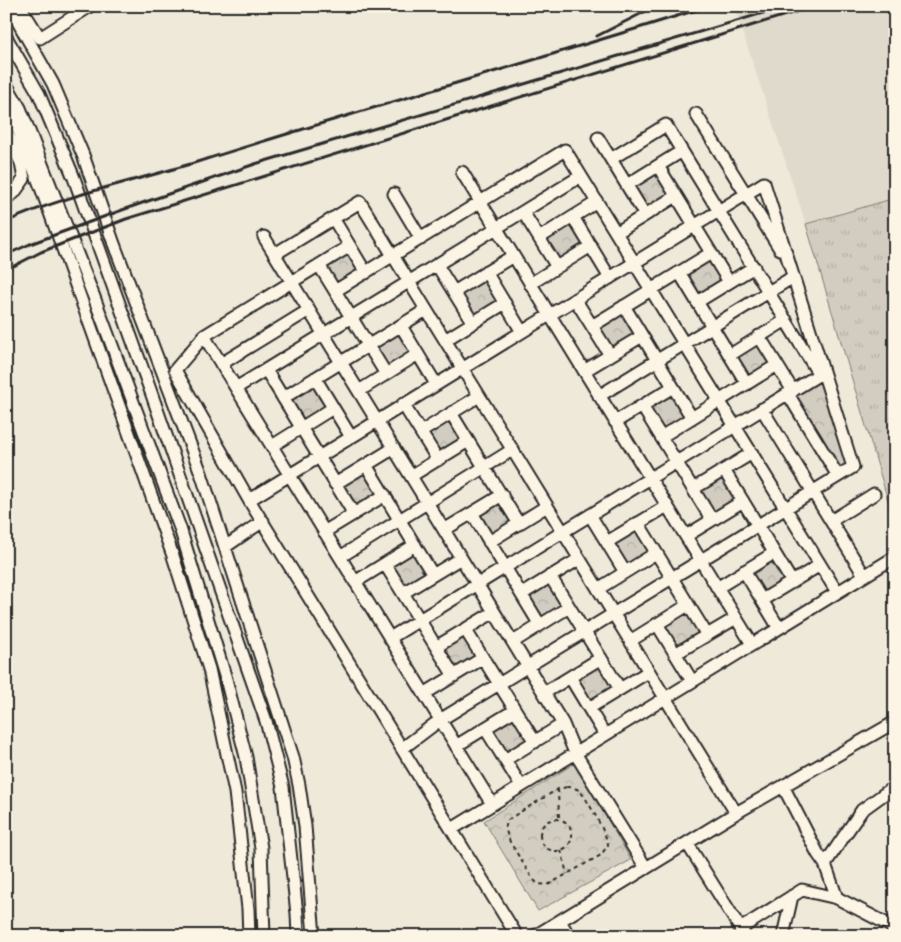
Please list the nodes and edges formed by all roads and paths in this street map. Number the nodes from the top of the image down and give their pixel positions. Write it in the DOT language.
graph roads {
  1 [pos="9,6"];
  2 [pos="20,6"];
  3 [pos="90,6"];
  4 [pos="6,37"];
  5 [pos="6,84"];
  6 [pos="6,105"];
  7 [pos="696,114"];
  8 [pos="6,130"];
  9 [pos="598,138"];
  10 [pos="682,151"];
  11 [pos="611,159"];
  12 [pos="658,166"];
  13 [pos="462,172"];
  14 [pos="581,176"];
  15 [pos="627,185"];
  16 [pos="394,194"];
  17 [pos="746,194"];
  18 [pos="676,196"];
  19 [pos="6,198"];
  20 [pos="480,202"];
  21 [pos="597,202"];
  22 [pos="719,211"];
  23 [pos="523,212"];
  24 [pos="645,215"];
  25 [pos="573,217"];
  26 [pos="333,218"];
  27 [pos="694,226"];
  28 [pos="496,228"];
  29 [pos="616,233"];
  30 [pos="264,237"];
  31 [pos="539,238"];
  32 [pos="421,239"];
  33 [pos="350,246"];
  34 [pos="591,246"];
  35 [pos="711,253"];
  36 [pos="275,254"];
  37 [pos="393,256"];
  38 [pos="513,256"];
  39 [pos="634,263"];
  40 [pos="789,263"];
  41 [pos="319,265"];
  42 [pos="437,265"];
  43 [pos="557,267"];
  44 [pos="754,267"];
  45 [pos="486,272"];
  46 [pos="679,272"];
  47 [pos="366,273"];
  48 [pos="793,277"];
  49 [pos="610,278"];
  50 [pos="292,282"];
  51 [pos="409,282"];
  52 [pos="729,282"];
  53 [pos="530,284"];
  54 [pos="651,290"];
  55 [pos="335,292"];
  56 [pos="454,292"];
  57 [pos="769,292"];
  58 [pos="575,299"];
  59 [pos="697,302"];
  60 [pos="505,303"];
  61 [pos="624,306"];
  62 [pos="309,310"];
  63 [pos="426,310"];
  64 [pos="549,315"];
  65 [pos="351,318"];
  66 [pos="786,320"];
  67 [pos="473,323"];
  68 [pos="401,326"];
  69 [pos="592,326"];
  70 [pos="712,326"];
  71 [pos="522,332"];
  72 [pos="324,334"];
  73 [pos="204,336"];
  74 [pos="642,336"];
  75 [pos="760,336"];
  76 [pos="445,340"];
  77 [pos="684,344"];
  78 [pos="368,345"];
  79 [pos="418,354"];
  80 [pos="610,355"];
  81 [pos="730,355"];
  82 [pos="657,360"];
  83 [pos="341,362"];
  84 [pos="221,364"];
  85 [pos="777,365"];
  86 [pos="462,368"];
  87 [pos="266,370"];
  88 [pos="584,371"];
  89 [pos="821,373"];
  90 [pos="386,374"];
  91 [pos="315,378"];
  92 [pos="436,384"];
  93 [pos="748,384"];
  94 [pos="673,387"];
  95 [pos="236,388"];
  96 [pos="358,391"];
  97 [pos="790,392"];
  98 [pos="479,396"];
  99 [pos="599,396"];
  100 [pos="283,398"];
  101 [pos="719,401"];
  102 [pos="403,404"];
  103 [pos="642,406"];
  104 [pos="333,408"];
  105 [pos="762,409"];
  106 [pos="451,413"];
  107 [pos="692,418"];
  108 [pos="377,421"];
  109 [pos="616,422"];
  110 [pos="735,426"];
  111 [pos="302,428"];
  112 [pos="421,432"];
  113 [pos="351,437"];
  114 [pos="661,437"];
  115 [pos="468,441"];
  116 [pos="272,446"];
  117 [pos="394,448"];
  118 [pos="512,450"];
  119 [pos="752,453"];
  120 [pos="318,457"];
  121 [pos="438,460"];
  122 [pos="677,462"];
  123 [pos="366,465"];
  124 [pos="485,467"];
  125 [pos="724,470"];
  126 [pos="289,475"];
  127 [pos="411,476"];
  128 [pos="838,476"];
  129 [pos="650,478"];
  130 [pos="335,484"];
  131 [pos="693,489"];
  132 [pos="813,492"];
  133 [pos="874,494"];
  134 [pos="384,495"];
  135 [pos="502,495"];
  136 [pos="249,500"];
  137 [pos="743,501"];
  138 [pos="427,503"];
  139 [pos="547,506"];
  140 [pos="667,506"];
  141 [pos="785,508"];
  142 [pos="472,513"];
  143 [pos="354,514"];
  144 [pos="590,515"];
  145 [pos="400,520"];
  146 [pos="712,520"];
  147 [pos="263,521"];
  148 [pos="831,521"];
  149 [pos="638,523"];
  150 [pos="519,524"];
  151 [pos="758,526"];
  152 [pos="444,530"];
  153 [pos="324,532"];
  154 [pos="563,532"];
  155 [pos="686,536"];
  156 [pos="489,542"];
  157 [pos="607,542"];
  158 [pos="415,545"];
  159 [pos="225,547"];
  160 [pos="774,552"];
  161 [pos="656,553"];
  162 [pos="340,556"];
  163 [pos="895,557"];
  164 [pos="461,558"];
  165 [pos="579,559"];
  166 [pos="700,560"];
  167 [pos="385,564"];
  168 [pos="820,565"];
  169 [pos="505,568"];
  170 [pos="744,571"];
  171 [pos="625,572"];
  172 [pos="433,575"];
  173 [pos="864,575"];
  174 [pos="550,576"];
  175 [pos="672,578"];
  176 [pos="355,582"];
  177 [pos="792,582"];
  178 [pos="478,584"];
  179 [pos="717,588"];
  180 [pos="598,589"];
  181 [pos="837,592"];
  182 [pos="403,593"];
  183 [pos="522,594"];
  184 [pos="762,600"];
  185 [pos="688,605"];
  186 [pos="569,607"];
  187 [pos="494,612"];
  188 [pos="613,614"];
  189 [pos="736,618"];
  190 [pos="419,620"];
  191 [pos="657,624"];
  192 [pos="540,625"];
  193 [pos="779,628"];
  194 [pos="466,630"];
  195 [pos="584,632"];
  196 [pos="707,635"];
  197 [pos="390,638"];
  198 [pos="630,641"];
  199 [pos="513,642"];
  200 [pos="752,644"];
  201 [pos="436,648"];
  202 [pos="675,654"];
  203 [pos="483,658"];
  204 [pos="601,658"];
  205 [pos="528,666"];
  206 [pos="648,672"];
  207 [pos="454,676"];
  208 [pos="570,677"];
  209 [pos="692,681"];
  210 [pos="499,684"];
  211 [pos="620,689"];
  212 [pos="544,693"];
  213 [pos="424,694"];
  214 [pos="665,698"];
  215 [pos="589,708"];
  216 [pos="515,710"];
  217 [pos="440,720"];
  218 [pos="895,722"];
  219 [pos="563,724"];
  220 [pos="485,728"];
  221 [pos="605,735"];
  222 [pos="535,742"];
  223 [pos="456,746"];
  224 [pos="403,748"];
  225 [pos="575,753"];
  226 [pos="505,760"];
  227 [pos="521,786"];
  228 [pos="784,786"];
  229 [pos="895,786"];
  230 [pos="558,789"];
  231 [pos="492,804"];
  232 [pos="736,813"];
  233 [pos="559,819"];
  234 [pos="452,829"];
  235 [pos="687,843"];
  236 [pos="561,850"];
  237 [pos="825,864"];
  238 [pos="646,868"];
  239 [pos="568,874"];
  240 [pos="792,896"];
  241 [pos="837,898"];
  242 [pos="560,920"];
  243 [pos="895,928"];
  244 [pos="742,932"];
  245 [pos="249,936"];
  246 [pos="264,936"];
  247 [pos="298,936"];
  248 [pos="314,936"];
  249 [pos="517,936"];
  250 [pos="535,936"];
  251 [pos="568,936"];
  252 [pos="783,936"];
  1 -- 159 [label="street"];
  2 -- 3 [label="street"];
  4 -- 247 [label="street"];
  5 -- 246 [label="street"];
  6 -- 245 [label="street"];
  7 -- 17 [label="street"];
  8 -- 19 [label="street"];
  9 -- 11 [label="street"];
  10 -- 11 [label="street"];
  10 -- 12 [label="street"];
  10 -- 22 [label="street"];
  11 -- 15 [label="street"];
  12 -- 15 [label="street"];
  12 -- 18 [label="street"];
  13 -- 20 [label="street"];
  14 -- 20 [label="street"];
  14 -- 21 [label="street"];
  14 -- 23 [label="street"];
  15 -- 24 [label="street"];
  16 -- 32 [label="street"];
  17 -- 22 [label="street"];
  17 -- 40 [label="street"];
  17 -- 40 [label="street"];
  18 -- 24 [label="street"];
  18 -- 27 [label="street"];
  20 -- 28 [label="street"];
  20 -- 32 [label="street"];
  21 -- 25 [label="street"];
  21 -- 29 [label="street"];
  22 -- 27 [label="street"];
  22 -- 44 [label="street"];
  23 -- 28 [label="street"];
  23 -- 31 [label="street"];
  24 -- 29 [label="street"];
  25 -- 31 [label="street"];
  25 -- 34 [label="street"];
  26 -- 33 [label="street"];
  26 -- 36 [label="street"];
  26 -- 37 [label="street"];
  27 -- 35 [label="street"];
  27 -- 39 [label="street"];
  28 -- 38 [label="street"];
  28 -- 42 [label="street"];
  29 -- 39 [label="street"];
  30 -- 36 [label="street"];
  31 -- 43 [label="street"];
  32 -- 37 [label="street"];
  33 -- 41 [label="street"];
  33 -- 47 [label="street"];
  34 -- 43 [label="street"];
  34 -- 49 [label="street"];
  35 -- 46 [label="street"];
  35 -- 52 [label="street"];
  36 -- 50 [label="street"];
  37 -- 47 [label="street"];
  37 -- 51 [label="street"];
  38 -- 45 [label="street"];
  38 -- 53 [label="street"];
  39 -- 49 [label="street"];
  39 -- 54 [label="street"];
  40 -- 48 [label="street"];
  41 -- 50 [label="street"];
  41 -- 55 [label="street"];
  42 -- 51 [label="street"];
  42 -- 56 [label="street"];
  43 -- 53 [label="street"];
  44 -- 52 [label="street"];
  44 -- 57 [label="street"];
  45 -- 56 [label="street"];
  45 -- 60 [label="street"];
  46 -- 54 [label="street"];
  46 -- 59 [label="street"];
  47 -- 55 [label="street"];
  48 -- 57 [label="street"];
  48 -- 89 [label="street"];
  49 -- 58 [label="street"];
  50 -- 62 [label="street"];
  50 -- 73 [label="street"];
  51 -- 63 [label="street"];
  51 -- 65 [label="street"];
  52 -- 59 [label="street"];
  53 -- 64 [label="street"];
  54 -- 61 [label="street"];
  54 -- 77 [label="street"];
  55 -- 65 [label="street"];
  56 -- 67 [label="street"];
  57 -- 66 [label="street"];
  57 -- 70 [label="street"];
  58 -- 64 [label="street"];
  58 -- 69 [label="street"];
  59 -- 70 [label="street"];
  60 -- 67 [label="street"];
  60 -- 71 [label="street"];
  61 -- 69 [label="street"];
  61 -- 74 [label="street"];
  62 -- 72 [label="street"];
  62 -- 84 [label="street"];
  63 -- 68 [label="street"];
  63 -- 76 [label="street"];
  64 -- 71 [label="street"];
  64 -- 88 [label="street"];
  65 -- 72 [label="street"];
  65 -- 78 [label="street"];
  66 -- 75 [label="street"];
  66 -- 89 [label="street"];
  67 -- 76 [label="street"];
  68 -- 78 [label="street"];
  68 -- 79 [label="street"];
  69 -- 80 [label="street"];
  70 -- 77 [label="street"];
  70 -- 81 [label="street"];
  71 -- 86 [label="street"];
  72 -- 83 [label="street"];
  72 -- 87 [label="street"];
  73 -- 84 [label="street"];
  73 -- 136 [label="street"];
  74 -- 80 [label="street"];
  74 -- 82 [label="street"];
  75 -- 81 [label="street"];
  75 -- 85 [label="street"];
  76 -- 86 [label="street"];
  77 -- 82 [label="street"];
  77 -- 101 [label="street"];
  78 -- 83 [label="street"];
  78 -- 90 [label="street"];
  79 -- 90 [label="street"];
  79 -- 92 [label="street"];
  80 -- 88 [label="street"];
  81 -- 93 [label="street"];
  82 -- 94 [label="street"];
  82 -- 99 [label="street"];
  83 -- 91 [label="street"];
  83 -- 96 [label="street"];
  84 -- 95 [label="street"];
  85 -- 93 [label="street"];
  85 -- 97 [label="street"];
  86 -- 92 [label="street"];
  86 -- 98 [label="street"];
  87 -- 95 [label="street"];
  87 -- 100 [label="street"];
  88 -- 99 [label="street"];
  89 -- 97 [label="street"];
  89 -- 128 [label="street"];
  90 -- 96 [label="street"];
  91 -- 100 [label="street"];
  91 -- 104 [label="street"];
  92 -- 102 [label="street"];
  93 -- 101 [label="street"];
  94 -- 103 [label="street"];
  94 -- 107 [label="street"];
  95 -- 116 [label="street"];
  96 -- 108 [label="street"];
  97 -- 105 [label="street"];
  97 -- 128 [label="street"];
  98 -- 106 [label="street"];
  98 -- 118 [label="street"];
  99 -- 109 [label="street"];
  100 -- 111 [label="street"];
  101 -- 107 [label="street"];
  101 -- 110 [label="street"];
  102 -- 108 [label="street"];
  102 -- 112 [label="street"];
  103 -- 109 [label="street"];
  103 -- 114 [label="street"];
  104 -- 111 [label="street"];
  104 -- 113 [label="street"];
  105 -- 110 [label="street"];
  105 -- 132 [label="street"];
  106 -- 112 [label="street"];
  106 -- 115 [label="street"];
  107 -- 114 [label="street"];
  108 -- 113 [label="street"];
  108 -- 117 [label="street"];
  109 -- 129 [label="street"];
  110 -- 119 [label="street"];
  110 -- 122 [label="street"];
  111 -- 116 [label="street"];
  111 -- 120 [label="street"];
  112 -- 121 [label="street"];
  113 -- 120 [label="street"];
  114 -- 122 [label="street"];
  115 -- 121 [label="street"];
  115 -- 124 [label="street"];
  116 -- 126 [label="street"];
  117 -- 123 [label="street"];
  117 -- 127 [label="street"];
  118 -- 124 [label="street"];
  118 -- 139 [label="street"];
  119 -- 125 [label="street"];
  119 -- 141 [label="street"];
  120 -- 126 [label="street"];
  120 -- 130 [label="street"];
  121 -- 127 [label="street"];
  122 -- 129 [label="street"];
  122 -- 131 [label="street"];
  123 -- 130 [label="street"];
  123 -- 134 [label="street"];
  124 -- 135 [label="street"];
  124 -- 138 [label="street"];
  125 -- 131 [label="street"];
  125 -- 137 [label="street"];
  126 -- 136 [label="street"];
  126 -- 153 [label="street"];
  127 -- 138 [label="street"];
  128 -- 132 [label="street"];
  129 -- 140 [label="street"];
  129 -- 144 [label="street"];
  130 -- 143 [label="street"];
  131 -- 146 [label="street"];
  132 -- 141 [label="street"];
  132 -- 148 [label="street"];
  133 -- 148 [label="street"];
  134 -- 143 [label="street"];
  134 -- 145 [label="street"];
  135 -- 142 [label="street"];
  135 -- 150 [label="street"];
  136 -- 147 [label="street"];
  137 -- 146 [label="street"];
  137 -- 151 [label="street"];
  138 -- 145 [label="street"];
  138 -- 152 [label="street"];
  139 -- 150 [label="street"];
  139 -- 154 [label="street"];
  140 -- 149 [label="street"];
  140 -- 155 [label="street"];
  141 -- 151 [label="street"];
  141 -- 168 [label="street"];
  142 -- 152 [label="street"];
  142 -- 156 [label="street"];
  143 -- 153 [label="street"];
  144 -- 154 [label="street"];
  144 -- 157 [label="street"];
  145 -- 158 [label="street"];
  145 -- 162 [label="street"];
  146 -- 155 [label="street"];
  147 -- 159 [label="street"];
  147 -- 224 [label="street"];
  148 -- 173 [label="street"];
  149 -- 157 [label="street"];
  149 -- 161 [label="street"];
  150 -- 156 [label="street"];
  151 -- 160 [label="street"];
  151 -- 166 [label="street"];
  152 -- 164 [label="street"];
  153 -- 162 [label="street"];
  154 -- 165 [label="street"];
  154 -- 169 [label="street"];
  155 -- 166 [label="street"];
  156 -- 169 [label="street"];
  157 -- 171 [label="street"];
  158 -- 167 [label="street"];
  158 -- 172 [label="street"];
  159 -- 248 [label="street"];
  160 -- 170 [label="street"];
  160 -- 177 [label="street"];
  161 -- 171 [label="street"];
  161 -- 175 [label="street"];
  162 -- 176 [label="street"];
  163 -- 173 [label="street"];
  164 -- 172 [label="street"];
  164 -- 178 [label="street"];
  165 -- 174 [label="street"];
  165 -- 180 [label="street"];
  166 -- 175 [label="street"];
  166 -- 179 [label="street"];
  167 -- 176 [label="street"];
  167 -- 182 [label="street"];
  168 -- 177 [label="street"];
  168 -- 181 [label="street"];
  169 -- 178 [label="street"];
  169 -- 183 [label="street"];
  170 -- 179 [label="street"];
  170 -- 184 [label="street"];
  171 -- 180 [label="street"];
  172 -- 182 [label="street"];
  173 -- 181 [label="street"];
  174 -- 183 [label="street"];
  174 -- 186 [label="street"];
  175 -- 185 [label="street"];
  175 -- 188 [label="street"];
  176 -- 197 [label="street"];
  177 -- 184 [label="street"];
  178 -- 187 [label="street"];
  178 -- 190 [label="street"];
  179 -- 189 [label="street"];
  180 -- 188 [label="street"];
  181 -- 193 [label="street"];
  182 -- 190 [label="street"];
  183 -- 192 [label="street"];
  184 -- 193 [label="street"];
  185 -- 191 [label="street"];
  185 -- 196 [label="street"];
  186 -- 192 [label="street"];
  186 -- 195 [label="street"];
  187 -- 194 [label="street"];
  187 -- 199 [label="street"];
  188 -- 195 [label="street"];
  188 -- 198 [label="street"];
  189 -- 196 [label="street"];
  189 -- 200 [label="street"];
  190 -- 197 [label="street"];
  190 -- 201 [label="street"];
  191 -- 198 [label="street"];
  191 -- 202 [label="street"];
  192 -- 199 [label="street"];
  193 -- 200 [label="street"];
  194 -- 201 [label="street"];
  194 -- 203 [label="street"];
  195 -- 204 [label="street"];
  195 -- 205 [label="street"];
  196 -- 202 [label="street"];
  197 -- 213 [label="street"];
  198 -- 206 [label="street"];
  199 -- 205 [label="street"];
  200 -- 209 [label="street"];
  201 -- 207 [label="street"];
  202 -- 209 [label="street"];
  203 -- 207 [label="street"];
  203 -- 210 [label="street"];
  204 -- 208 [label="street"];
  204 -- 211 [label="street"];
  205 -- 210 [label="street"];
  205 -- 212 [label="street"];
  206 -- 211 [label="street"];
  206 -- 214 [label="street"];
  207 -- 213 [label="street"];
  208 -- 212 [label="street"];
  208 -- 215 [label="street"];
  209 -- 214 [label="street"];
  210 -- 216 [label="street"];
  210 -- 217 [label="street"];
  211 -- 215 [label="street"];
  212 -- 219 [label="street"];
  213 -- 217 [label="street"];
  214 -- 221 [label="street"];
  214 -- 232 [label="street"];
  215 -- 221 [label="street"];
  216 -- 220 [label="street"];
  216 -- 222 [label="street"];
  217 -- 223 [label="street"];
  217 -- 224 [label="street"];
  218 -- 228 [label="street"];
  219 -- 222 [label="street"];
  219 -- 225 [label="street"];
  220 -- 223 [label="street"];
  220 -- 226 [label="street"];
  221 -- 225 [label="street"];
  222 -- 226 [label="street"];
  223 -- 231 [label="street"];
  224 -- 234 [label="street"];
  225 -- 227 [label="street"];
  225 -- 238 [label="street"];
  226 -- 227 [label="street"];
  227 -- 231 [label="street"];
  228 -- 232 [label="street"];
  228 -- 237 [label="street"];
  229 -- 237 [label="street"];
  230 -- 233 [label="path"];
  230 -- 239 [label="path"];
  230 -- 239 [label="path"];
  231 -- 234 [label="street"];
  232 -- 235 [label="street"];
  233 -- 236 [label="path"];
  233 -- 236 [label="path"];
  234 -- 249 [label="street"];
  235 -- 238 [label="street"];
  235 -- 244 [label="street"];
  236 -- 239 [label="path"];
  237 -- 241 [label="street"];
  238 -- 242 [label="street"];
  240 -- 241 [label="street"];
  240 -- 244 [label="street"];
  240 -- 252 [label="street"];
  241 -- 243 [label="street"];
  242 -- 250 [label="street"];
  242 -- 251 [label="street"];
}
